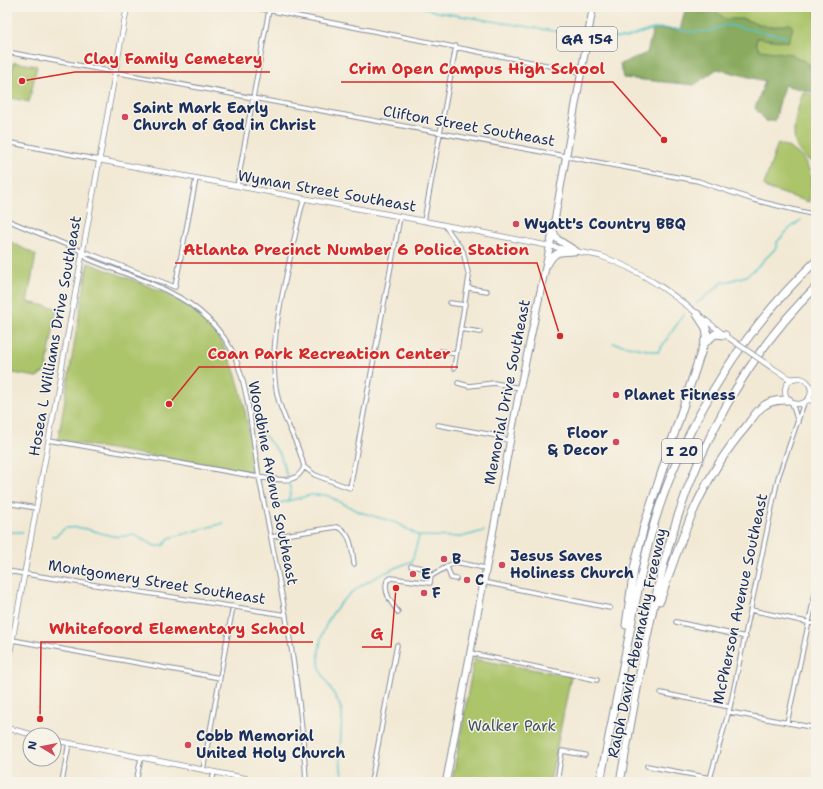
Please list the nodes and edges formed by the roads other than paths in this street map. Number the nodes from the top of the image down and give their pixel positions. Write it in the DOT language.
graph roads {
  1 [pos="127,7"];
  2 [pos="252,7"];
  3 [pos="593,7"];
  4 [pos="269,10"];
  5 [pos="456,46"];
  6 [pos="7,52"];
  7 [pos="581,72"];
  8 [pos="115,73"];
  9 [pos="253,96"];
  10 [pos="440,133"];
  11 [pos="7,142"];
  12 [pos="566,156"];
  13 [pos="100,160"];
  14 [pos="196,179"];
  15 [pos="237,186"];
  16 [pos="304,199"];
  17 [pos="816,215"];
  18 [pos="400,217"];
  19 [pos="7,220"];
  20 [pos="424,221"];
  21 [pos="445,226"];
  22 [pos="552,230"];
  23 [pos="550,246"];
  24 [pos="576,251"];
  25 [pos="82,254"];
  26 [pos="816,261"];
  27 [pos="545,269"];
  28 [pos="816,287"];
  29 [pos="468,288"];
  30 [pos="487,291"];
  31 [pos="450,303"];
  32 [pos="465,305"];
  33 [pos="698,314"];
  34 [pos="460,329"];
  35 [pos="480,332"];
  36 [pos="727,337"];
  37 [pos="703,346"];
  38 [pos="441,350"];
  39 [pos="456,354"];
  40 [pos="454,368"];
  41 [pos="781,374"];
  42 [pos="794,379"];
  43 [pos="458,383"];
  44 [pos="520,388"];
  45 [pos="786,388"];
  46 [pos="810,388"];
  47 [pos="816,393"];
  48 [pos="790,401"];
  49 [pos="806,401"];
  50 [pos="816,401"];
  51 [pos="798,423"];
  52 [pos="438,425"];
  53 [pos="49,440"];
  54 [pos="510,441"];
  55 [pos="304,467"];
  56 [pos="259,477"];
  57 [pos="7,503"];
  58 [pos="36,508"];
  59 [pos="271,537"];
  60 [pos="354,564"];
  61 [pos="411,566"];
  62 [pos="447,567"];
  63 [pos="485,568"];
  64 [pos="7,571"];
  65 [pos="24,574"];
  66 [pos="431,576"];
  67 [pos="456,579"];
  68 [pos="483,582"];
  69 [pos="816,589"];
  70 [pos="233,606"];
  71 [pos="610,608"];
  72 [pos="751,610"];
  73 [pos="398,612"];
  74 [pos="286,615"];
  75 [pos="676,622"];
  76 [pos="809,622"];
  77 [pos="816,624"];
  78 [pos="746,638"];
  79 [pos="7,639"];
  80 [pos="12,640"];
  81 [pos="648,642"];
  82 [pos="397,645"];
  83 [pos="470,653"];
  84 [pos="7,670"];
  85 [pos="620,677"];
  86 [pos="220,678"];
  87 [pos="597,680"];
  88 [pos="661,693"];
  89 [pos="730,709"];
  90 [pos="787,723"];
  91 [pos="7,728"];
  92 [pos="816,728"];
  93 [pos="22,732"];
  94 [pos="62,742"];
  95 [pos="69,743"];
  96 [pos="586,755"];
  97 [pos="141,758"];
  98 [pos="647,766"];
  99 [pos="203,770"];
  100 [pos="214,772"];
  101 [pos="709,780"];
  102 [pos="62,782"];
  103 [pos="136,782"];
  104 [pos="212,782"];
  105 [pos="264,782"];
  106 [pos="306,782"];
  107 [pos="371,782"];
  108 [pos="446,782"];
  109 [pos="558,782"];
  110 [pos="600,782"];
  111 [pos="620,782"];
  1 -- 8 [label="street, Hosea L Williams Drive Southeast"];
  2 -- 4 [label="street"];
  3 -- 7 [label="main road, Memorial Drive Southeast / GA 154"];
  4 -- 5 [label="street"];
  4 -- 9 [label="street"];
  5 -- 7 [label="street"];
  5 -- 10 [label="street"];
  6 -- 8 [label="street, Clifton Street Southeast"];
  7 -- 12 [label="main road, Memorial Drive Southeast / GA 154"];
  8 -- 9 [label="street, Clifton Street Southeast"];
  8 -- 13 [label="street, Hosea L Williams Drive Southeast"];
  9 -- 10 [label="street, Clifton Street Southeast"];
  9 -- 15 [label="street"];
  10 -- 12 [label="street, Clifton Street Southeast"];
  10 -- 20 [label="street"];
  11 -- 13 [label="street"];
  12 -- 17 [label="street, Clifton Street Southeast"];
  12 -- 22 [label="main road, Memorial Drive Southeast / GA 154"];
  13 -- 14 [label="street, Wyman Street Southeast"];
  13 -- 25 [label="street, Hosea L Williams Drive Southeast"];
  14 -- 15 [label="street, Wyman Street Southeast"];
  14 -- 25 [label="street"];
  15 -- 16 [label="street, Wyman Street Southeast"];
  16 -- 18 [label="street, Wyman Street Southeast"];
  16 -- 55 [label="street"];
  18 -- 20 [label="street, Wyman Street Southeast"];
  18 -- 55 [label="street"];
  19 -- 25 [label="street, Woodbine Avenue Southeast"];
  20 -- 21 [label="street, Wyman Street Southeast"];
  21 -- 23 [label="street, Wyman Street Southeast"];
  21 -- 29 [label="street"];
  22 -- 23 [label="main road, Memorial Drive Southeast / GA 154"];
  22 -- 24 [label="main road"];
  23 -- 24 [label="street, Wyman Street Southeast"];
  23 -- 27 [label="main road, Memorial Drive Southeast / GA 154"];
  24 -- 27 [label="main road"];
  24 -- 33 [label="street, Wyman Street Southeast"];
  25 -- 53 [label="street, Hosea L Williams Drive Southeast"];
  25 -- 56 [label="street, Woodbine Avenue Southeast"];
  26 -- 85 [label="highway, Ralph David Abernathy Freeway / I 20"];
  27 -- 44 [label="main road, Memorial Drive Southeast / GA 154"];
  28 -- 81 [label="highway, Ralph David Abernathy Freeway / I 20"];
  29 -- 30 [label="street"];
  29 -- 32 [label="street"];
  31 -- 32 [label="street"];
  32 -- 34 [label="street"];
  33 -- 36 [label="street, Wyman Street Southeast"];
  33 -- 37 [label="highway"];
  34 -- 35 [label="street"];
  34 -- 39 [label="street"];
  36 -- 37 [label="highway"];
  36 -- 41 [label="street, Wyman Street Southeast, bridge"];
  37 -- 85 [label="highway"];
  38 -- 39 [label="street"];
  39 -- 40 [label="street"];
  41 -- 42 [label="street, Wyman Street Southeast"];
  41 -- 45 [label="street"];
  42 -- 45 [label="street"];
  42 -- 46 [label="street"];
  43 -- 44 [label="street"];
  44 -- 54 [label="main road, Memorial Drive Southeast / GA 154"];
  45 -- 48 [label="street"];
  46 -- 47 [label="street"];
  46 -- 49 [label="street"];
  48 -- 49 [label="street"];
  48 -- 51 [label="street"];
  48 -- 81 [label="highway"];
  49 -- 50 [label="street"];
  49 -- 51 [label="street, McPherson Avenue Southeast"];
  51 -- 72 [label="street, McPherson Avenue Southeast"];
  52 -- 54 [label="street"];
  53 -- 56 [label="street"];
  53 -- 58 [label="street, Hosea L Williams Drive Southeast"];
  54 -- 63 [label="main road, Memorial Drive Southeast / GA 154"];
  55 -- 56 [label="street"];
  56 -- 59 [label="street, Woodbine Avenue Southeast"];
  57 -- 58 [label="street"];
  58 -- 65 [label="street, Hosea L Williams Drive Southeast"];
  59 -- 60 [label="street"];
  59 -- 74 [label="street, Woodbine Avenue Southeast"];
  61 -- 66 [label="street"];
  62 -- 63 [label="street"];
  62 -- 66 [label="street"];
  62 -- 67 [label="street"];
  63 -- 68 [label="main road, Memorial Drive Southeast / GA 154"];
  64 -- 65 [label="street, Montgomery Street Southeast"];
  65 -- 70 [label="street, Montgomery Street Southeast"];
  65 -- 80 [label="street, Hosea L Williams Drive Southeast"];
  66 -- 73 [label="street"];
  68 -- 71 [label="street"];
  68 -- 83 [label="main road, Memorial Drive Southeast / GA 154"];
  69 -- 76 [label="street"];
  70 -- 74 [label="street, Montgomery Street Southeast"];
  70 -- 86 [label="street"];
  72 -- 76 [label="street"];
  72 -- 78 [label="street, McPherson Avenue Southeast"];
  74 -- 106 [label="street, Woodbine Avenue Southeast"];
  75 -- 78 [label="street"];
  76 -- 77 [label="street"];
  76 -- 90 [label="street"];
  78 -- 89 [label="street, McPherson Avenue Southeast"];
  79 -- 80 [label="street"];
  80 -- 84 [label="street, Hosea L Williams Drive Southeast"];
  80 -- 86 [label="street"];
  81 -- 111 [label="highway, Ralph David Abernathy Freeway / I 20"];
  82 -- 107 [label="street"];
  83 -- 87 [label="street"];
  83 -- 108 [label="main road, Memorial Drive Southeast / GA 154"];
  85 -- 110 [label="highway, Ralph David Abernathy Freeway / I 20"];
  86 -- 99 [label="street"];
  88 -- 89 [label="street"];
  89 -- 90 [label="street"];
  89 -- 101 [label="street, McPherson Avenue Southeast"];
  90 -- 92 [label="street"];
  91 -- 93 [label="street"];
  94 -- 95 [label="street"];
  95 -- 97 [label="street"];
  95 -- 102 [label="street"];
  96 -- 109 [label="street"];
  97 -- 99 [label="street"];
  97 -- 103 [label="street"];
  98 -- 101 [label="street"];
  99 -- 100 [label="street"];
  100 -- 104 [label="street"];
  100 -- 105 [label="street"];
}
